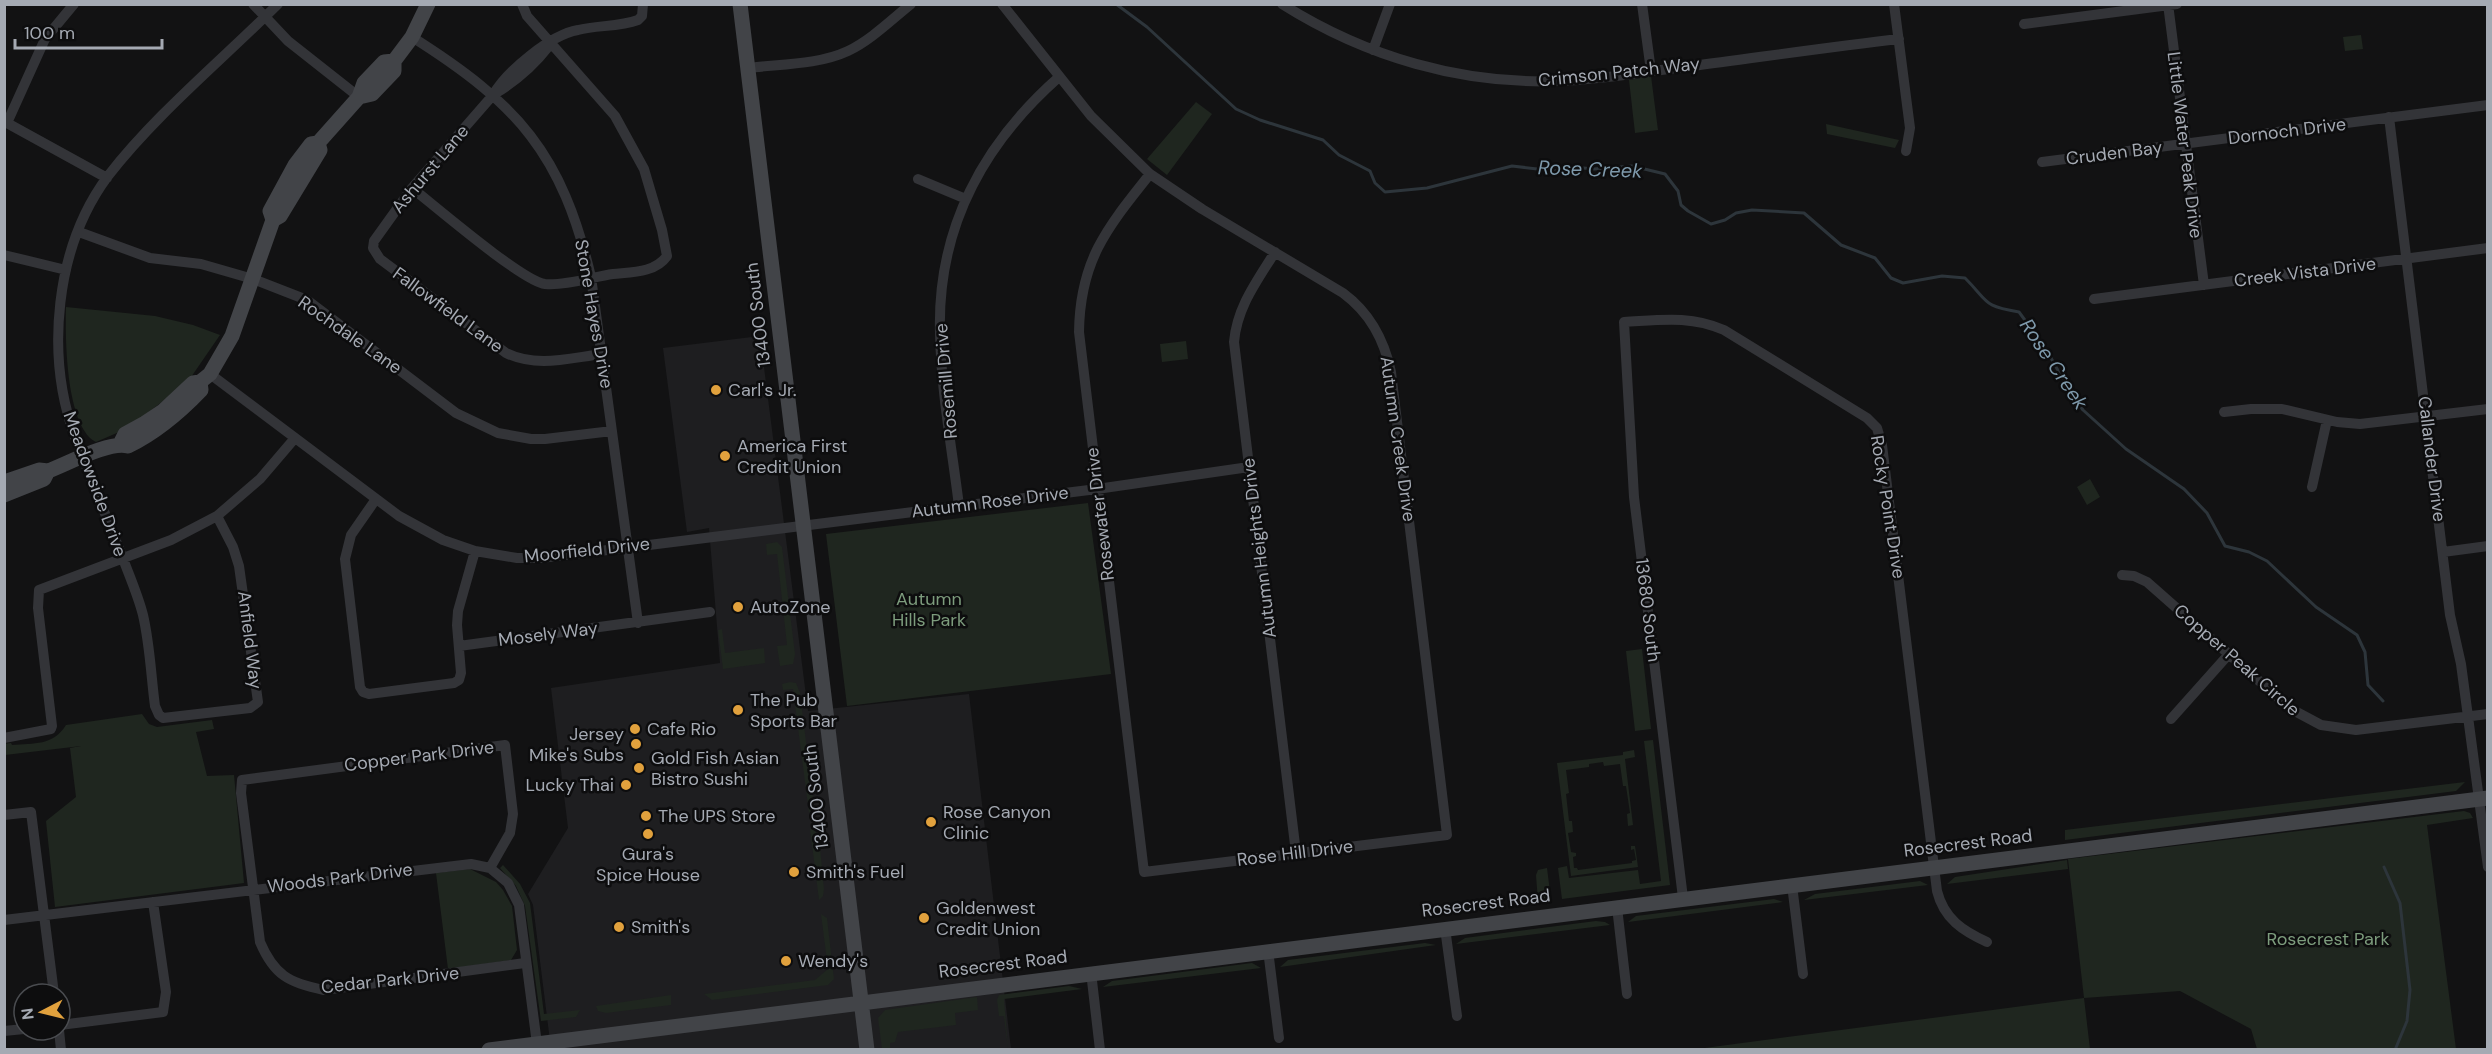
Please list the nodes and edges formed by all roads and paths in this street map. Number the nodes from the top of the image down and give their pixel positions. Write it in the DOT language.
graph roads {
  1 [pos="74,4"];
  2 [pos="253,4"];
  3 [pos="278,4"];
  4 [pos="428,4"];
  5 [pos="522,4"];
  6 [pos="740,4"];
  7 [pos="911,4"];
  8 [pos="1002,4"];
  9 [pos="1281,4"];
  10 [pos="1390,4"];
  11 [pos="1642,4"];
  12 [pos="1894,4"];
  13 [pos="2171,5"];
  14 [pos="643,10"];
  15 [pos="264,18"];
  16 [pos="2024,24"];
  17 [pos="412,37"];
  18 [pos="1899,39"];
  19 [pos="551,43"];
  20 [pos="1373,50"];
  21 [pos="748,68"];
  22 [pos="1651,71"];
  23 [pos="1059,77"];
  24 [pos="494,95"];
  25 [pos="359,97"];
  26 [pos="2487,105"];
  27 [pos="2389,117"];
  28 [pos="2185,144"];
  29 [pos="1906,151"];
  30 [pos="2042,162"];
  31 [pos="1150,174"];
  32 [pos="107,177"];
  33 [pos="918,179"];
  34 [pos="412,188"];
  35 [pos="966,199"];
  36 [pos="79,232"];
  37 [pos="373,248"];
  38 [pos="2487,248"];
  39 [pos="1275,252"];
  40 [pos="4,255"];
  41 [pos="2407,259"];
  42 [pos="66,270"];
  43 [pos="591,277"];
  44 [pos="252,279"];
  45 [pos="2204,285"];
  46 [pos="2094,299"];
  47 [pos="1624,322"];
  48 [pos="602,354"];
  49 [pos="205,378"];
  50 [pos="2487,409"];
  51 [pos="2224,412"];
  52 [pos="2426,416"];
  53 [pos="2327,420"];
  54 [pos="612,431"];
  55 [pos="295,438"];
  56 [pos="84,457"];
  57 [pos="1249,467"];
  58 [pos="48,471"];
  59 [pos="4,482"];
  60 [pos="2312,487"];
  61 [pos="1097,489"];
  62 [pos="4,495"];
  63 [pos="376,499"];
  64 [pos="959,506"];
  65 [pos="217,516"];
  66 [pos="803,525"];
  67 [pos="2487,546"];
  68 [pos="628,547"];
  69 [pos="475,551"];
  70 [pos="2443,552"];
  71 [pos="122,557"];
  72 [pos="2122,575"];
  73 [pos="710,612"];
  74 [pos="638,623"];
  75 [pos="459,646"];
  76 [pos="2229,654"];
  77 [pos="2487,714"];
  78 [pos="159,716"];
  79 [pos="2468,717"];
  80 [pos="2171,720"];
  81 [pos="4,738"];
  82 [pos="242,780"];
  83 [pos="2483,798"];
  84 [pos="4,815"];
  85 [pos="1447,835"];
  86 [pos="1296,853"];
  87 [pos="1933,867"];
  88 [pos="2487,867"];
  89 [pos="490,868"];
  90 [pos="1144,872"];
  91 [pos="1792,885"];
  92 [pos="253,889"];
  93 [pos="1683,898"];
  94 [pos="153,902"];
  95 [pos="1617,907"];
  96 [pos="45,915"];
  97 [pos="4,920"];
  98 [pos="1445,928"];
  99 [pos="1987,942"];
  100 [pos="1268,950"];
  101 [pos="525,963"];
  102 [pos="1091,972"];
  103 [pos="1803,974"];
  104 [pos="53,982"];
  105 [pos="1627,994"];
  106 [pos="861,1001"];
  107 [pos="1457,1016"];
  108 [pos="72,1023"];
  109 [pos="1279,1038"];
  110 [pos="537,1044"];
  111 [pos="489,1050"];
  112 [pos="867,1050"];
  113 [pos="1100,1050"];
  1 -- 32 [label="street"];
  2 -- 15 [label="street"];
  3 -- 15 [label="street, Meadowside Drive"];
  4 -- 17 [label="main road"];
  5 -- 19 [label="street"];
  6 -- 21 [label="main road, 13400 South"];
  7 -- 21 [label="street"];
  8 -- 23 [label="street, Autumn Creek Drive"];
  9 -- 20 [label="street, Crimson Patch Way"];
  10 -- 20 [label="street"];
  11 -- 22 [label="street"];
  12 -- 18 [label="street"];
  13 -- 16 [label="street"];
  13 -- 28 [label="street, Little Water Peak Drive"];
  14 -- 19 [label="street, Ashurst Lane"];
  15 -- 25 [label="street"];
  15 -- 32 [label="street, Meadowside Drive"];
  17 -- 24 [label="street, Stone Hayes Drive"];
  17 -- 25 [label="main road"];
  18 -- 22 [label="street, Crimson Patch Way"];
  18 -- 29 [label="street"];
  19 -- 24 [label="street, Ashurst Lane"];
  19 -- 43 [label="street"];
  20 -- 22 [label="street, Crimson Patch Way"];
  21 -- 66 [label="main road, 13400 South"];
  23 -- 31 [label="street, Autumn Creek Drive"];
  23 -- 35 [label="street, Rosemill Drive"];
  24 -- 34 [label="street, Ashurst Lane"];
  24 -- 43 [label="street, Stone Hayes Drive"];
  25 -- 44 [label="main road"];
  26 -- 27 [label="street, Dornoch Drive"];
  27 -- 28 [label="street, Dornoch Drive"];
  27 -- 41 [label="street, Callander Drive"];
  28 -- 30 [label="street, Cruden Bay"];
  28 -- 45 [label="street, Little Water Peak Drive"];
  31 -- 39 [label="street, Autumn Creek Drive"];
  31 -- 61 [label="street, Rosewater Drive"];
  32 -- 36 [label="street, Meadowside Drive"];
  33 -- 35 [label="street"];
  34 -- 37 [label="street, Ashurst Lane"];
  34 -- 43 [label="street"];
  35 -- 64 [label="street, Rosemill Drive"];
  36 -- 42 [label="street, Meadowside Drive"];
  36 -- 44 [label="street, Rochdale Lane"];
  37 -- 48 [label="street, Fallowfield Lane"];
  38 -- 41 [label="street, Creek Vista Drive"];
  39 -- 57 [label="street, Autumn Heights Drive"];
  39 -- 85 [label="street, Autumn Creek Drive"];
  40 -- 42 [label="street"];
  41 -- 45 [label="street, Creek Vista Drive"];
  41 -- 52 [label="street, Callander Drive"];
  42 -- 56 [label="street, Meadowside Drive"];
  43 -- 48 [label="street, Stone Hayes Drive"];
  44 -- 49 [label="main road"];
  44 -- 54 [label="street, Rochdale Lane"];
  45 -- 46 [label="street, Creek Vista Drive"];
  47 -- 87 [label="street, Rocky Point Drive"];
  47 -- 93 [label="street, 13680 South"];
  48 -- 54 [label="street, Stone Hayes Drive"];
  49 -- 55 [label="street, Moorfield Drive"];
  49 -- 56 [label="main road"];
  50 -- 52 [label="street"];
  51 -- 53 [label="street"];
  52 -- 53 [label="street"];
  52 -- 70 [label="street, Callander Drive"];
  53 -- 60 [label="street"];
  54 -- 68 [label="street, Stone Hayes Drive"];
  55 -- 63 [label="street, Moorfield Drive"];
  55 -- 65 [label="street"];
  56 -- 58 [label="main road"];
  56 -- 71 [label="street, Meadowside Drive"];
  57 -- 61 [label="street, Autumn Rose Drive"];
  57 -- 86 [label="street, Autumn Heights Drive"];
  58 -- 59 [label="main road"];
  58 -- 62 [label="main road"];
  61 -- 64 [label="street, Autumn Rose Drive"];
  61 -- 90 [label="street, Rosewater Drive"];
  63 -- 69 [label="street, Moorfield Drive"];
  63 -- 75 [label="street"];
  64 -- 66 [label="street, Autumn Rose Drive"];
  65 -- 71 [label="street"];
  65 -- 78 [label="street, Anfield Way"];
  66 -- 68 [label="street, Moorfield Drive"];
  66 -- 106 [label="main road, 13400 South"];
  67 -- 70 [label="street"];
  68 -- 69 [label="street, Moorfield Drive"];
  68 -- 74 [label="street, Stone Hayes Drive"];
  69 -- 75 [label="street"];
  70 -- 79 [label="street, Callander Drive"];
  71 -- 78 [label="street, Meadowside Drive"];
  71 -- 81 [label="street"];
  72 -- 76 [label="street, Copper Peak Circle"];
  73 -- 74 [label="street, Mosely Way"];
  74 -- 75 [label="street, Mosely Way"];
  76 -- 79 [label="street, Copper Peak Circle"];
  76 -- 80 [label="street"];
  77 -- 79 [label="street, Copper Peak Circle"];
  79 -- 83 [label="street, Callander Drive"];
  82 -- 89 [label="street, Copper Park Drive"];
  82 -- 92 [label="street, Cedar Park Drive"];
  83 -- 87 [label="main road, Rosecrest Road"];
  83 -- 88 [label="street, Callander Drive"];
  84 -- 96 [label="street"];
  85 -- 86 [label="street, Rose Hill Drive"];
  86 -- 90 [label="street, Rose Hill Drive"];
  87 -- 91 [label="main road, Rosecrest Road"];
  87 -- 99 [label="street"];
  89 -- 92 [label="street, Woods Park Drive"];
  89 -- 101 [label="street"];
  91 -- 93 [label="main road, Rosecrest Road"];
  91 -- 103 [label="street"];
  92 -- 94 [label="street, Woods Park Drive"];
  92 -- 101 [label="street, Cedar Park Drive"];
  93 -- 95 [label="main road, Rosecrest Road"];
  94 -- 96 [label="street, Woods Park Drive"];
  94 -- 108 [label="street"];
  95 -- 98 [label="main road, Rosecrest Road"];
  95 -- 105 [label="street"];
  96 -- 97 [label="street, Woods Park Drive"];
  96 -- 104 [label="street"];
  98 -- 100 [label="main road, Rosecrest Road"];
  98 -- 107 [label="street"];
  100 -- 102 [label="main road, Rosecrest Road"];
  100 -- 109 [label="street"];
  101 -- 110 [label="street"];
  102 -- 106 [label="main road, Rosecrest Road"];
  102 -- 113 [label="street"];
  106 -- 110 [label="main road, Rosecrest Road"];
  106 -- 112 [label="main road, 13400 South"];
  110 -- 111 [label="main road, Rosecrest Road"];
}
